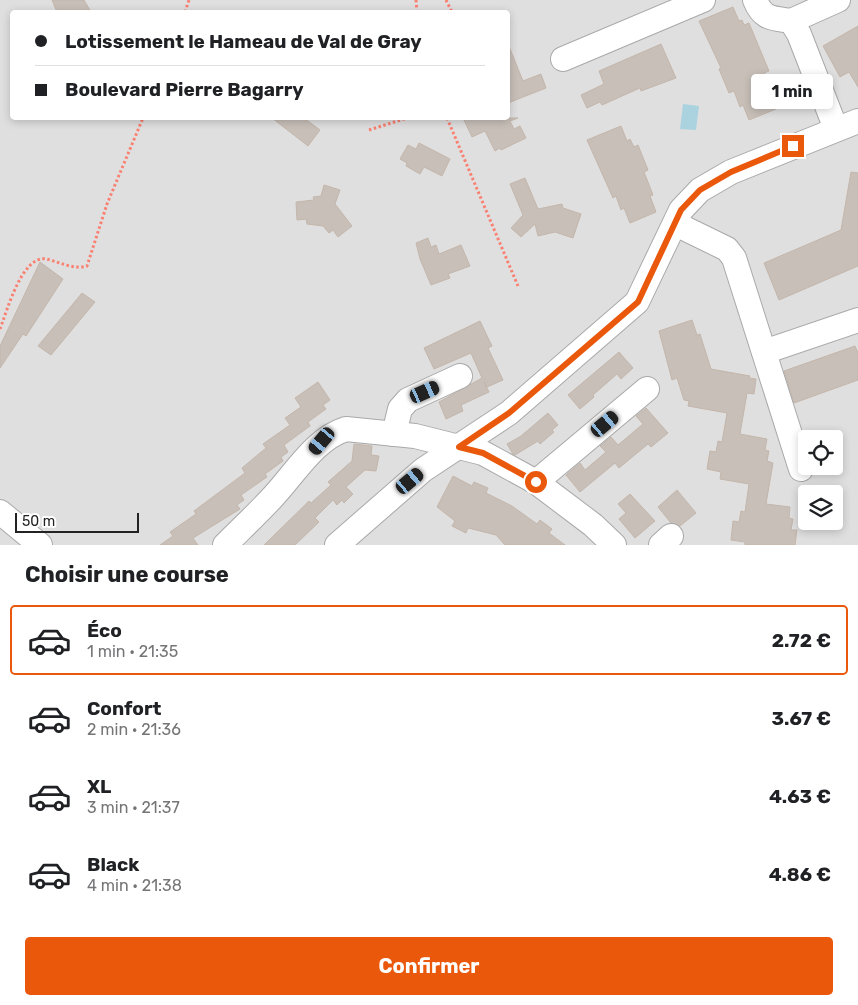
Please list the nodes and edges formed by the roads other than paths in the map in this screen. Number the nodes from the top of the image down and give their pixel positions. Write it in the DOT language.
graph roads {
  1 [pos="703,0"];
  2 [pos="755,0"];
  3 [pos="838,0"];
  4 [pos="791,21"];
  5 [pos="563,58"];
  6 [pos="858,121"];
  7 [pos="836,129"];
  8 [pos="684,228"];
  9 [pos="858,320"];
  10 [pos="764,352"];
  11 [pos="460,376"];
  12 [pos="647,389"];
  13 [pos="394,434"];
  14 [pos="459,447"];
  15 [pos="798,460"];
  16 [pos="536,482"];
  17 [pos="0,512"];
  18 [pos="33,541"];
  19 [pos="225,545"];
  20 [pos="336,545"];
  21 [pos="614,545"];
  1 -- 5 [label="street"];
  2 -- 4 [label="street"];
  3 -- 4 [label="street"];
  4 -- 7 [label="street"];
  6 -- 7 [label="street"];
  7 -- 14 [label="street"];
  8 -- 10 [label="street"];
  9 -- 10 [label="street"];
  10 -- 15 [label="street"];
  11 -- 13 [label="street"];
  12 -- 16 [label="street"];
  13 -- 14 [label="street"];
  13 -- 19 [label="street"];
  14 -- 16 [label="street"];
  14 -- 20 [label="street"];
  16 -- 21 [label="street"];
  17 -- 18 [label="street"];
}
